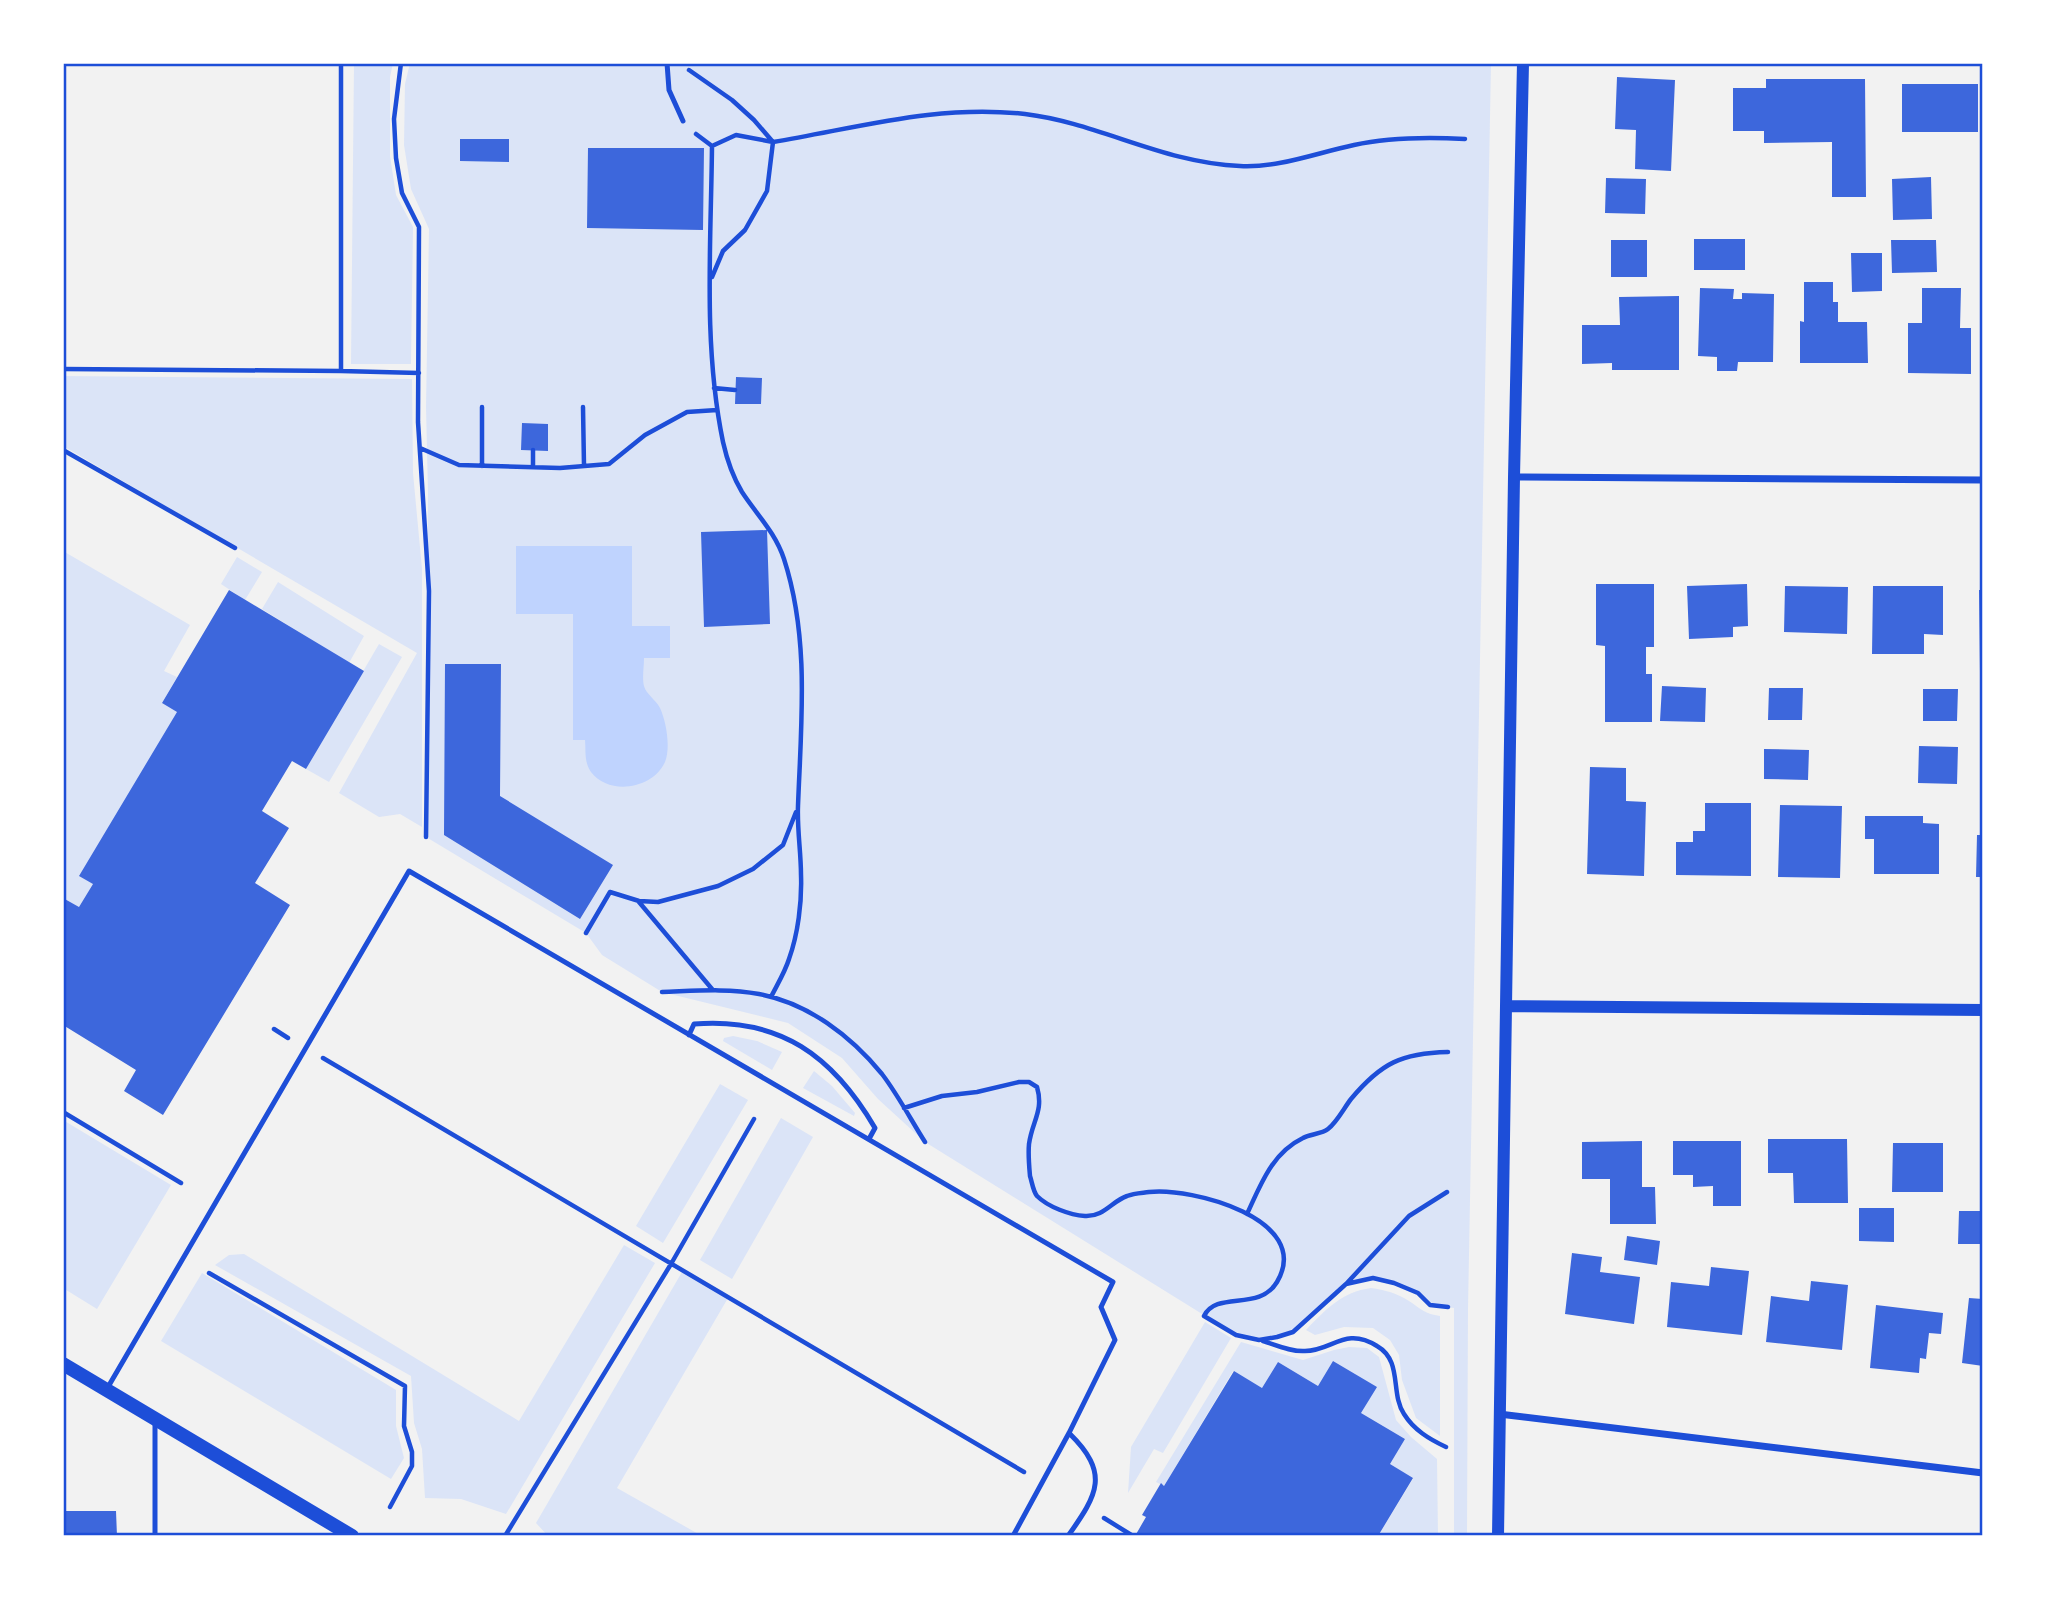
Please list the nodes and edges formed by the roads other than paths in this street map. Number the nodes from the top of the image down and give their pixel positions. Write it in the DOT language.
graph roads {
  1 [pos="667,63"];
  2 [pos="1523,63"];
  3 [pos="683,121"];
  4 [pos="1514,477"];
  5 [pos="1983,480"];
  6 [pos="1507,1006"];
  7 [pos="1983,1010"];
  8 [pos="689,1035"];
  9 [pos="869,1139"];
  10 [pos="63,1364"];
  11 [pos="107,1390"];
  12 [pos="1499,1414"];
  13 [pos="155,1419"];
  14 [pos="1069,1433"];
  15 [pos="1983,1473"];
  16 [pos="155,1536"];
  17 [pos="352,1536"];
  18 [pos="1013,1536"];
  19 [pos="1068,1536"];
  20 [pos="1498,1536"];
  1 -- 3 [label="lane"];
  2 -- 4 [label="street"];
  4 -- 5 [label="street"];
  4 -- 6 [label="street"];
  6 -- 7 [label="street"];
  6 -- 12 [label="street"];
  8 -- 9 [label="lane"];
  8 -- 9 [label="lane"];
  8 -- 11 [label="lane"];
  9 -- 14 [label="lane"];
  10 -- 11 [label="main road"];
  11 -- 13 [label="main road"];
  12 -- 15 [label="street"];
  12 -- 20 [label="street"];
  13 -- 16 [label="lane"];
  13 -- 17 [label="main road"];
  14 -- 18 [label="lane"];
  14 -- 19 [label="lane"];
}
